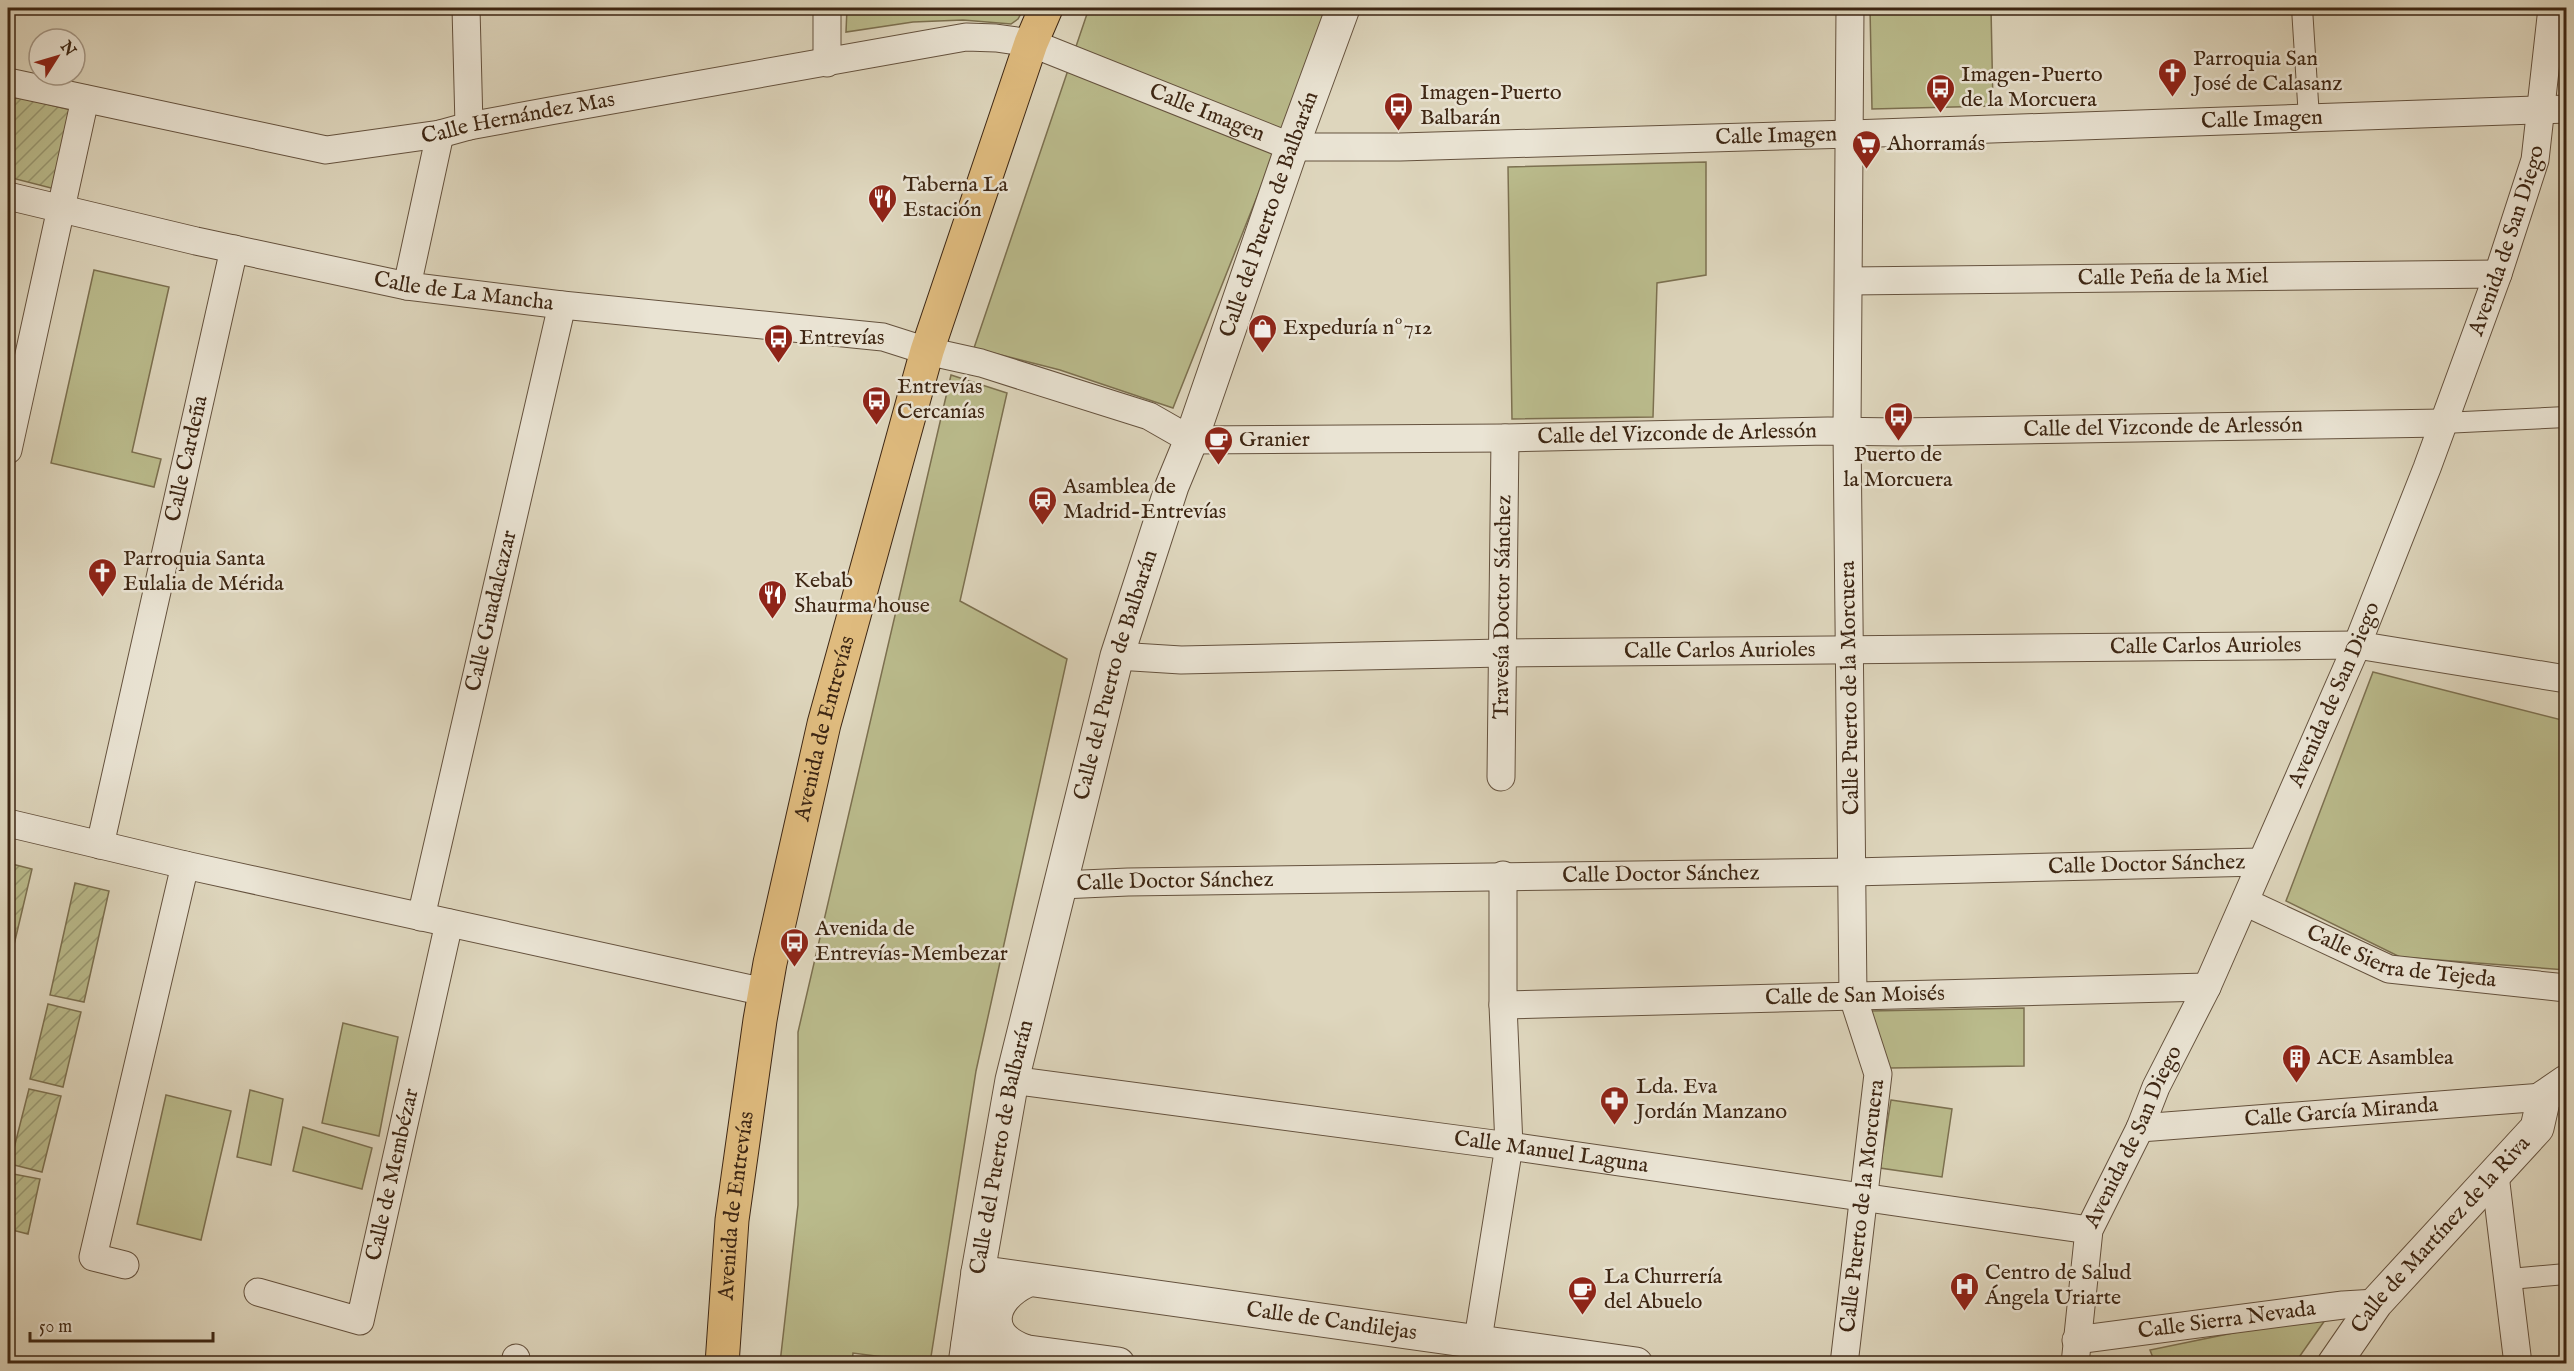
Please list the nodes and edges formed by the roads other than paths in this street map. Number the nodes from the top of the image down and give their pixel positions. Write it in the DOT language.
graph roads {
  1 [pos="466,8"];
  2 [pos="827,8"];
  3 [pos="1046,8"];
  4 [pos="1343,8"];
  5 [pos="1850,8"];
  6 [pos="2302,8"];
  7 [pos="2552,8"];
  8 [pos="1031,44"];
  9 [pos="827,63"];
  10 [pos="8,82"];
  11 [pos="85,99"];
  12 [pos="2553,109"];
  13 [pos="2309,118"];
  14 [pos="469,126"];
  15 [pos="440,134"];
  16 [pos="1851,134"];
  17 [pos="1292,147"];
  18 [pos="8,196"];
  19 [pos="62,208"];
  20 [pos="234,249"];
  21 [pos="2498,273"];
  22 [pos="1849,282"];
  23 [pos="407,286"];
  24 [pos="561,305"];
  25 [pos="927,351"];
  26 [pos="2566,417"];
  27 [pos="2443,423"];
  28 [pos="1846,431"];
  29 [pos="1505,438"];
  30 [pos="1191,440"];
  31 [pos="8,450"];
  32 [pos="2357,645"];
  33 [pos="1850,650"];
  34 [pos="1502,652"];
  35 [pos="1117,656"];
  36 [pos="2566,679"];
  37 [pos="1501,777"];
  38 [pos="8,823"];
  39 [pos="100,844"];
  40 [pos="2260,862"];
  41 [pos="185,865"];
  42 [pos="1852,872"];
  43 [pos="1503,875"];
  44 [pos="1061,885"];
  45 [pos="2245,902"];
  46 [pos="421,917"];
  47 [pos="449,923"];
  48 [pos="2207,987"];
  49 [pos="2566,988"];
  50 [pos="765,992"];
  51 [pos="1853,998"];
  52 [pos="1503,1005"];
  53 [pos="1012,1080"];
  54 [pos="2555,1089"];
  55 [pos="2140,1128"];
  56 [pos="1509,1146"];
  57 [pos="2495,1175"];
  58 [pos="1864,1197"];
  59 [pos="2089,1230"];
  60 [pos="125,1265"];
  61 [pos="978,1272"];
  62 [pos="2566,1274"];
  63 [pos="2521,1278"];
  64 [pos="1026,1281"];
  65 [pos="258,1292"];
  66 [pos="2376,1303"];
  67 [pos="1024,1351"];
  68 [pos="2075,1352"];
  69 [pos="1475,1353"];
  70 [pos="967,1354"];
  71 [pos="722,1364"];
  72 [pos="1118,1364"];
  73 [pos="1636,1364"];
  74 [pos="1844,1364"];
  75 [pos="2334,1364"];
  76 [pos="2518,1364"];
  1 -- 14 [label="street"];
  2 -- 9 [label="street"];
  3 -- 8 [label="main road, Avenida de Entrevías"];
  4 -- 17 [label="street, Calle del Puerto de Balbarán"];
  5 -- 16 [label="street, Calle Puerto de la Morcuera"];
  6 -- 13 [label="street"];
  7 -- 12 [label="street, Avenida de San Diego"];
  8 -- 9 [label="street, Calle Hernández Mas"];
  8 -- 17 [label="street, Calle Imagen"];
  8 -- 25 [label="main road, Avenida de Entrevías"];
  9 -- 14 [label="street, Calle Hernández Mas"];
  10 -- 11 [label="street, Calle Hernández Mas"];
  11 -- 15 [label="street, Calle Hernández Mas"];
  11 -- 19 [label="street"];
  12 -- 13 [label="street, Calle Imagen"];
  12 -- 21 [label="street, Avenida de San Diego"];
  13 -- 16 [label="street, Calle Imagen"];
  14 -- 15 [label="street, Calle Hernández Mas"];
  15 -- 23 [label="street"];
  16 -- 17 [label="street, Calle Imagen"];
  16 -- 22 [label="street, Calle Puerto de la Morcuera"];
  17 -- 30 [label="street, Calle del Puerto de Balbarán"];
  18 -- 19 [label="street, Calle de La Mancha"];
  19 -- 20 [label="street, Calle de La Mancha"];
  19 -- 31 [label="street"];
  20 -- 23 [label="street, Calle de La Mancha"];
  20 -- 39 [label="street, Calle Cardeña"];
  21 -- 22 [label="street, Calle Peña de la Miel"];
  21 -- 27 [label="street, Avenida de San Diego"];
  22 -- 28 [label="street, Calle Puerto de la Morcuera"];
  23 -- 24 [label="street, Calle de La Mancha"];
  24 -- 25 [label="street, Calle de La Mancha"];
  24 -- 46 [label="street, Calle Guadalcazar"];
  25 -- 30 [label="street"];
  25 -- 50 [label="main road, Avenida de Entrevías"];
  26 -- 27 [label="street"];
  27 -- 28 [label="street, Calle del Vizconde de Arlessón"];
  27 -- 32 [label="street, Avenida de San Diego"];
  28 -- 29 [label="street, Calle del Vizconde de Arlessón"];
  28 -- 33 [label="street, Calle Puerto de la Morcuera"];
  29 -- 30 [label="street, Calle del Vizconde de Arlessón"];
  29 -- 34 [label="street, Travesía Doctor Sánchez"];
  30 -- 35 [label="street, Calle del Puerto de Balbarán"];
  32 -- 33 [label="street, Calle Carlos Aurioles"];
  32 -- 36 [label="street, Calle Carlos Aurioles"];
  32 -- 40 [label="street, Avenida de San Diego"];
  33 -- 34 [label="street, Calle Carlos Aurioles"];
  33 -- 42 [label="street, Calle Puerto de la Morcuera"];
  34 -- 35 [label="street, Calle Carlos Aurioles"];
  34 -- 37 [label="street, Travesía Doctor Sánchez"];
  35 -- 44 [label="street, Calle del Puerto de Balbarán"];
  38 -- 39 [label="street"];
  39 -- 41 [label="street"];
  40 -- 42 [label="street, Calle Doctor Sánchez"];
  40 -- 45 [label="street, Avenida de San Diego"];
  41 -- 46 [label="street"];
  41 -- 60 [label="street"];
  42 -- 43 [label="street, Calle Doctor Sánchez"];
  42 -- 51 [label="street, Calle Puerto de la Morcuera"];
  43 -- 44 [label="street, Calle Doctor Sánchez"];
  43 -- 52 [label="street"];
  44 -- 53 [label="street, Calle del Puerto de Balbarán"];
  45 -- 48 [label="street, Avenida de San Diego"];
  45 -- 49 [label="street, Calle Sierra de Tejeda"];
  46 -- 47 [label="street"];
  47 -- 50 [label="street"];
  47 -- 65 [label="street, Calle de Membézar"];
  48 -- 51 [label="street, Calle de San Moisés"];
  48 -- 55 [label="street, Avenida de San Diego"];
  50 -- 71 [label="main road, Avenida de Entrevías"];
  51 -- 52 [label="street, Calle de San Moisés"];
  51 -- 58 [label="street, Calle Puerto de la Morcuera"];
  52 -- 56 [label="street"];
  53 -- 56 [label="street, Calle Manuel Laguna"];
  53 -- 61 [label="street, Calle del Puerto de Balbarán"];
  54 -- 55 [label="street, Calle García Miranda"];
  54 -- 57 [label="street, Calle de Martínez de la Riva"];
  55 -- 59 [label="street, Avenida de San Diego"];
  56 -- 58 [label="street, Calle Manuel Laguna"];
  56 -- 69 [label="street"];
  57 -- 66 [label="street, Calle de Martínez de la Riva"];
  57 -- 76 [label="street"];
  58 -- 59 [label="street, Calle Manuel Laguna"];
  58 -- 74 [label="street, Calle Puerto de la Morcuera"];
  59 -- 68 [label="street, Avenida de San Diego"];
  61 -- 64 [label="street, Calle de Candilejas"];
  61 -- 70 [label="street, Calle del Puerto de Balbarán"];
  62 -- 63 [label="street"];
  64 -- 67 [label="street"];
  64 -- 69 [label="street, Calle de Candilejas"];
  66 -- 68 [label="street, Calle Sierra Nevada"];
  66 -- 75 [label="street, Calle de Martínez de la Riva"];
  67 -- 70 [label="street"];
  67 -- 72 [label="street"];
  69 -- 73 [label="street, Calle de Candilejas"];
}
